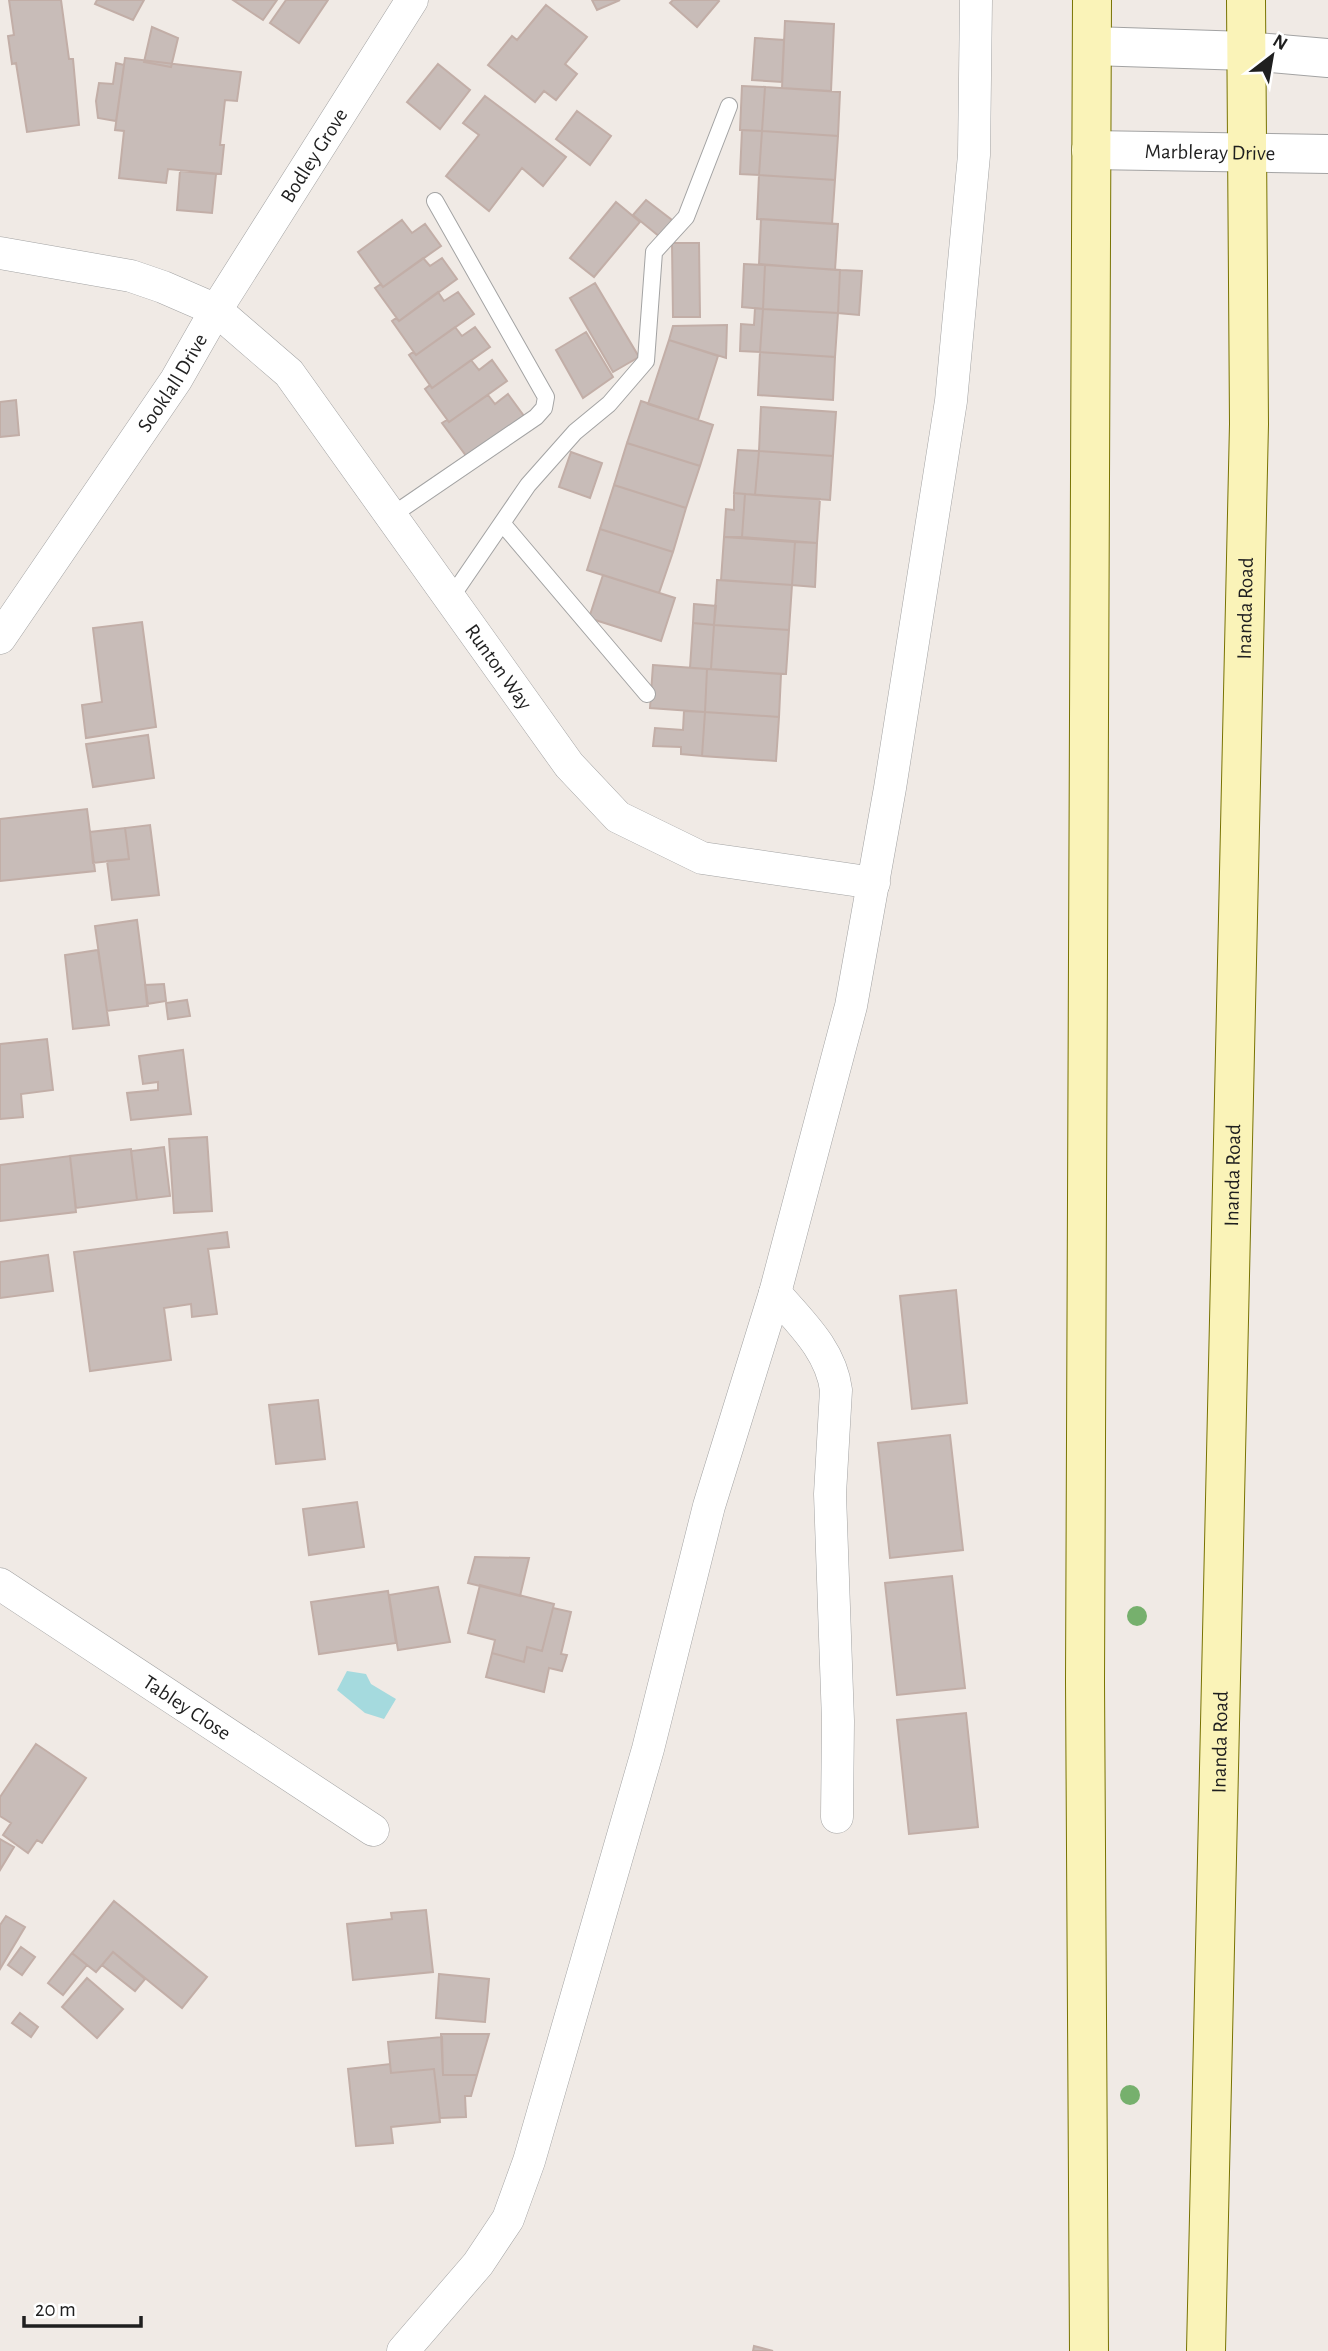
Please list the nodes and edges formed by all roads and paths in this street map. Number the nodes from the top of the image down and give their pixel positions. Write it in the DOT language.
graph roads {
  1 [pos="412,0"];
  2 [pos="976,0"];
  3 [pos="1092,0"];
  4 [pos="1246,0"];
  5 [pos="1091,46"];
  6 [pos="1246,51"];
  7 [pos="1328,58"];
  8 [pos="729,106"];
  9 [pos="1091,150"];
  10 [pos="1328,154"];
  11 [pos="1247,155"];
  12 [pos="435,201"];
  13 [pos="0,253"];
  14 [pos="216,310"];
  15 [pos="391,516"];
  16 [pos="502,523"];
  17 [pos="450,598"];
  18 [pos="0,638"];
  19 [pos="647,694"];
  20 [pos="874,883"];
  21 [pos="775,1293"];
  22 [pos="0,1584"];
  23 [pos="837,1817"];
  24 [pos="373,1830"];
  25 [pos="403,2351"];
  26 [pos="1088,2351"];
  27 [pos="1206,2351"];
  1 -- 14 [label="street, Bodley Grove"];
  2 -- 20 [label="street"];
  3 -- 5 [label="main road"];
  4 -- 6 [label="main road, Inanda Road"];
  5 -- 6 [label="street"];
  5 -- 9 [label="main road"];
  6 -- 7 [label="street"];
  6 -- 11 [label="main road, Inanda Road"];
  8 -- 16 [label="lane"];
  9 -- 11 [label="street, Marbleray Drive"];
  9 -- 26 [label="main road"];
  10 -- 11 [label="street, Marbleray Drive"];
  11 -- 27 [label="main road, Inanda Road"];
  12 -- 15 [label="lane"];
  13 -- 14 [label="street, Sooklall Drive"];
  14 -- 15 [label="street, Runton Way"];
  14 -- 18 [label="street, Sooklall Drive"];
  15 -- 17 [label="street, Runton Way"];
  16 -- 17 [label="lane"];
  16 -- 19 [label="lane"];
  17 -- 20 [label="street, Runton Way"];
  20 -- 21 [label="street"];
  21 -- 23 [label="street"];
  21 -- 25 [label="street"];
  22 -- 24 [label="street, Tabley Close"];
}
